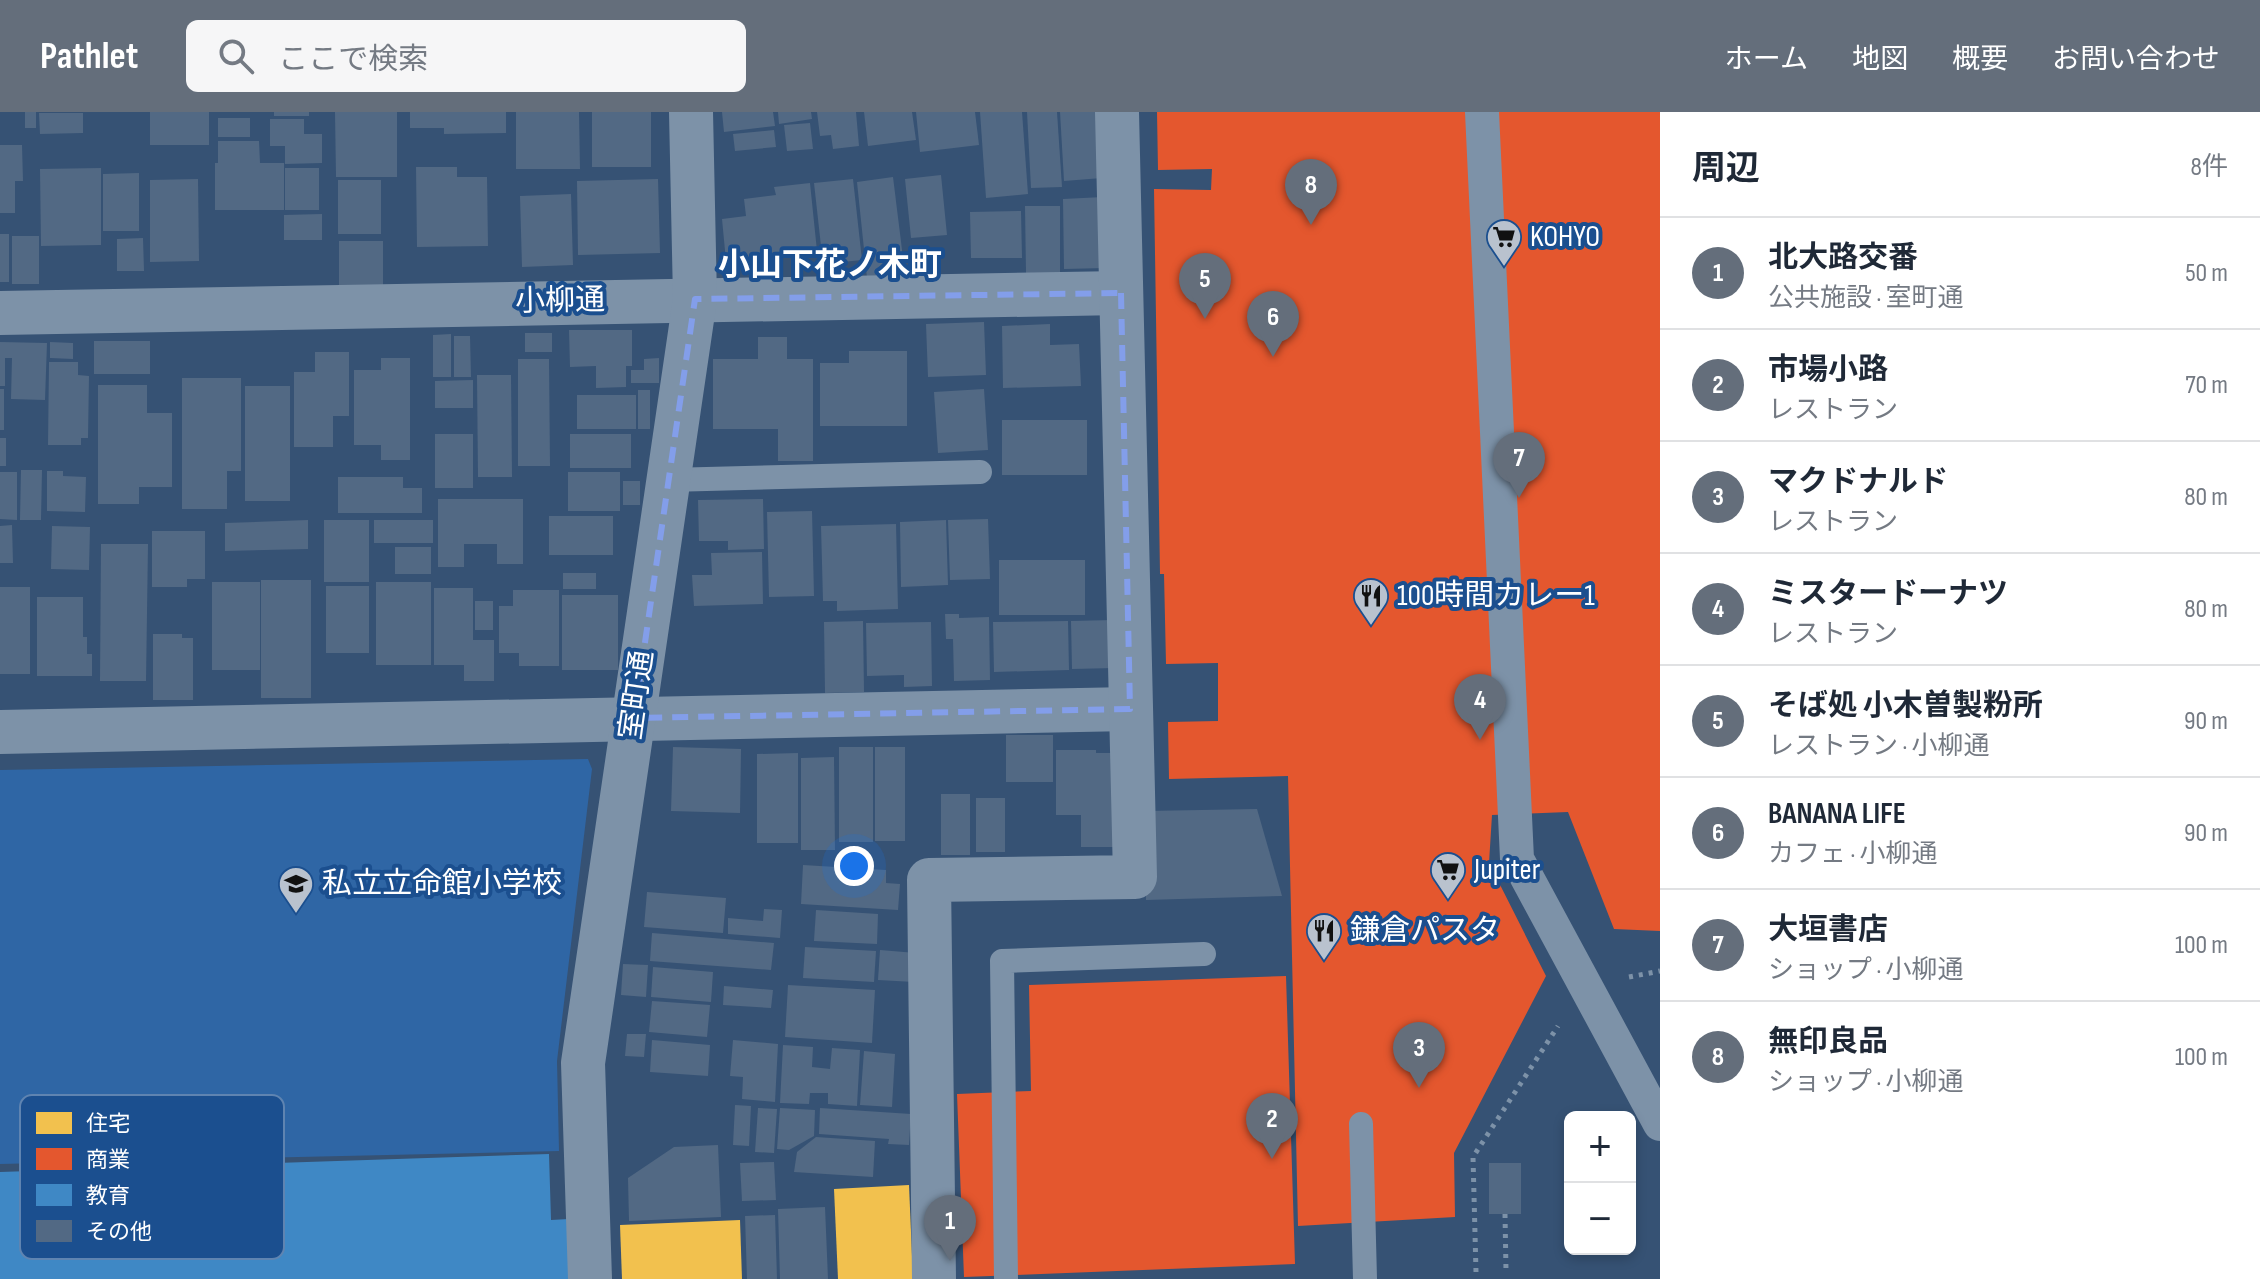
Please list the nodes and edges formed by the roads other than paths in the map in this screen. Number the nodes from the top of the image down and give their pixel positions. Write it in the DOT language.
graph roads {
  1 [pos="691,112"];
  2 [pos="1117,112"];
  3 [pos="1482,112"];
  4 [pos="1121,293"];
  5 [pos="695,299"];
  6 [pos="0,313"];
  7 [pos="980,472"];
  8 [pos="668,480"];
  9 [pos="1130,709"];
  10 [pos="634,718"];
  11 [pos="0,732"];
  12 [pos="1204,954"];
  13 [pos="1361,1124"];
  14 [pos="1660,1124"];
  15 [pos="590,1279"];
  16 [pos="934,1279"];
  17 [pos="1006,1279"];
  18 [pos="1365,1279"];
  1 -- 5 [label="street, 室町通"];
  2 -- 4 [label="street"];
  3 -- 14 [label="street"];
  4 -- 5 [label="street, 小柳通"];
  4 -- 9 [label="street"];
  5 -- 6 [label="street, 小柳通"];
  5 -- 8 [label="street, 室町通"];
  7 -- 8 [label="lane"];
  8 -- 10 [label="street, 室町通"];
  9 -- 10 [label="street"];
  9 -- 16 [label="street"];
  10 -- 11 [label="street"];
  10 -- 15 [label="street, 室町通"];
  12 -- 17 [label="lane"];
  13 -- 18 [label="lane"];
}
